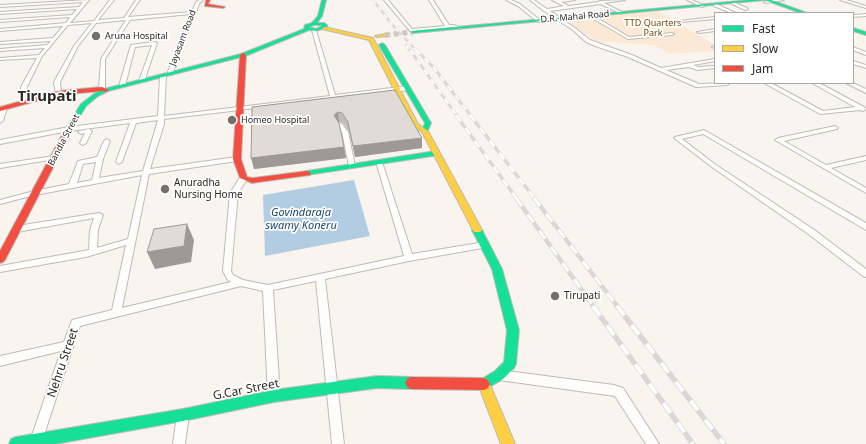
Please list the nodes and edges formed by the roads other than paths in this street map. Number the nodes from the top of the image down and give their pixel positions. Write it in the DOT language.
graph roads {
  1 [pos="25,0"];
  2 [pos="112,0"];
  3 [pos="138,0"];
  4 [pos="324,0"];
  5 [pos="330,0"];
  6 [pos="386,0"];
  7 [pos="431,0"];
  8 [pos="508,0"];
  9 [pos="573,0"];
  10 [pos="623,0"];
  11 [pos="689,0"];
  12 [pos="782,0"];
  13 [pos="842,0"];
  14 [pos="86,1"];
  15 [pos="533,1"];
  16 [pos="556,1"];
  17 [pos="765,1"];
  18 [pos="202,2"];
  19 [pos="521,2"];
  20 [pos="527,2"];
  21 [pos="514,3"];
  22 [pos="602,3"];
  23 [pos="739,3"];
  24 [pos="18,4"];
  25 [pos="715,5"];
  26 [pos="0,6"];
  27 [pos="703,6"];
  28 [pos="223,7"];
  29 [pos="568,7"];
  30 [pos="866,7"];
  31 [pos="80,8"];
  32 [pos="545,10"];
  33 [pos="732,12"];
  34 [pos="794,12"];
  35 [pos="802,12"];
  36 [pos="0,13"];
  37 [pos="9,13"];
  38 [pos="193,13"];
  39 [pos="621,13"];
  40 [pos="866,14"];
  41 [pos="74,16"];
  42 [pos="591,16"];
  43 [pos="854,16"];
  44 [pos="714,18"];
  45 [pos="127,19"];
  46 [pos="557,19"];
  47 [pos="539,20"];
  48 [pos="0,21"];
  49 [pos="95,21"];
  50 [pos="681,21"];
  51 [pos="66,26"];
  52 [pos="324,26"];
  53 [pos="448,27"];
  54 [pos="312,28"];
  55 [pos="460,28"];
  56 [pos="0,30"];
  57 [pos="714,30"];
  58 [pos="413,32"];
  59 [pos="699,32"];
  60 [pos="0,33"];
  61 [pos="672,34"];
  62 [pos="54,39"];
  63 [pos="0,43"];
  64 [pos="48,46"];
  65 [pos="854,48"];
  66 [pos="0,50"];
  67 [pos="866,54"];
  68 [pos="243,55"];
  69 [pos="40,56"];
  70 [pos="0,60"];
  71 [pos="714,60"];
  72 [pos="854,62"];
  73 [pos="690,65"];
  74 [pos="714,67"];
  75 [pos="866,67"];
  76 [pos="661,70"];
  77 [pos="166,75"];
  78 [pos="142,81"];
  79 [pos="717,84"];
  80 [pos="769,84"];
  81 [pos="817,84"];
  82 [pos="851,84"];
  83 [pos="122,86"];
  84 [pos="408,88"];
  85 [pos="104,89"];
  86 [pos="397,89"];
  87 [pos="866,91"];
  88 [pos="58,93"];
  89 [pos="333,96"];
  90 [pos="22,102"];
  91 [pos="2,108"];
  92 [pos="240,108"];
  93 [pos="864,109"];
  94 [pos="161,118"];
  95 [pos="0,121"];
  96 [pos="134,121"];
  97 [pos="340,125"];
  98 [pos="836,128"];
  99 [pos="68,131"];
  100 [pos="425,131"];
  101 [pos="107,141"];
  102 [pos="0,142"];
  103 [pos="83,143"];
  104 [pos="436,153"];
  105 [pos="54,158"];
  106 [pos="866,158"];
  107 [pos="100,159"];
  108 [pos="237,159"];
  109 [pos="119,162"];
  110 [pos="379,162"];
  111 [pos="0,166"];
  112 [pos="352,166"];
  113 [pos="825,167"];
  114 [pos="146,171"];
  115 [pos="244,178"];
  116 [pos="95,181"];
  117 [pos="72,186"];
  118 [pos="866,190"];
  119 [pos="34,193"];
  120 [pos="0,202"];
  121 [pos="866,227"];
  122 [pos="17,229"];
  123 [pos="131,241"];
  124 [pos="485,245"];
  125 [pos="93,252"];
  126 [pos="409,258"];
  127 [pos="0,260"];
  128 [pos="0,269"];
  129 [pos="866,274"];
  130 [pos="320,276"];
  131 [pos="241,283"];
  132 [pos="268,288"];
  133 [pos="116,314"];
  134 [pos="69,345"];
  135 [pos="0,361"];
  136 [pos="500,375"];
  137 [pos="484,384"];
  138 [pos="333,389"];
  139 [pos="274,396"];
  140 [pos="184,415"];
  141 [pos="36,441"];
  142 [pos="16,444"];
  143 [pos="179,444"];
  144 [pos="338,444"];
  145 [pos="508,444"];
  146 [pos="653,444"];
  1 -- 24 [label="street"];
  2 -- 49 [label="street"];
  3 -- 45 [label="street"];
  4 -- 54 [label="street"];
  5 -- 52 [label="street"];
  6 -- 53 [label="street"];
  7 -- 53 [label="street"];
  8 -- 21 [label="street"];
  9 -- 16 [label="street"];
  10 -- 22 [label="street"];
  11 -- 27 [label="street"];
  12 -- 17 [label="street"];
  13 -- 30 [label="street"];
  14 -- 24 [label="street"];
  14 -- 31 [label="street"];
  15 -- 20 [label="street"];
  15 -- 32 [label="street"];
  16 -- 29 [label="street"];
  17 -- 23 [label="street, D.R. Mahal Road"];
  17 -- 34 [label="street"];
  17 -- 35 [label="street"];
  18 -- 28 [label="street"];
  18 -- 38 [label="street, Jayasam Road"];
  19 -- 21 [label="street"];
  21 -- 47 [label="street"];
  22 -- 29 [label="street"];
  22 -- 39 [label="street"];
  23 -- 25 [label="street, D.R. Mahal Road"];
  24 -- 26 [label="street"];
  24 -- 37 [label="street"];
  25 -- 27 [label="street, D.R. Mahal Road"];
  25 -- 33 [label="street"];
  27 -- 39 [label="street, D.R. Mahal Road"];
  29 -- 32 [label="street"];
  31 -- 37 [label="street"];
  31 -- 41 [label="street"];
  32 -- 46 [label="street"];
  36 -- 37 [label="street"];
  38 -- 45 [label="street"];
  38 -- 77 [label="street, Jayasam Road"];
  39 -- 42 [label="street, D.R. Mahal Road"];
  40 -- 43 [label="street"];
  41 -- 48 [label="street"];
  41 -- 51 [label="street"];
  42 -- 46 [label="street, D.R. Mahal Road"];
  42 -- 61 [label="street"];
  44 -- 50 [label="street"];
  45 -- 49 [label="street"];
  45 -- 85 [label="street"];
  46 -- 47 [label="street, D.R. Mahal Road"];
  46 -- 76 [label="street"];
  47 -- 55 [label="street, D.R. Mahal Road"];
  49 -- 51 [label="street"];
  49 -- 88 [label="street"];
  51 -- 56 [label="street"];
  51 -- 60 [label="street"];
  51 -- 62 [label="street"];
  52 -- 54 [label="street, Bandla Street"];
  52 -- 84 [label="street"];
  52 -- 86 [label="street"];
  53 -- 55 [label="street"];
  54 -- 68 [label="street, Bandla Street"];
  54 -- 89 [label="street"];
  55 -- 58 [label="street, D.R. Mahal Road"];
  57 -- 59 [label="street"];
  62 -- 63 [label="street"];
  62 -- 64 [label="street"];
  64 -- 66 [label="street"];
  64 -- 69 [label="street"];
  65 -- 67 [label="street"];
  68 -- 77 [label="street, Bandla Street"];
  68 -- 92 [label="street"];
  69 -- 70 [label="street"];
  69 -- 90 [label="street"];
  71 -- 73 [label="street"];
  72 -- 75 [label="street"];
  73 -- 74 [label="street"];
  73 -- 76 [label="street"];
  76 -- 79 [label="street"];
  77 -- 78 [label="street, Bandla Street"];
  77 -- 94 [label="street, Jayasam Road"];
  78 -- 83 [label="street, Bandla Street"];
  78 -- 83 [label="street"];
  80 -- 93 [label="street"];
  81 -- 93 [label="street"];
  82 -- 87 [label="street"];
  83 -- 85 [label="street, Bandla Street"];
  84 -- 86 [label="street"];
  84 -- 100 [label="street"];
  85 -- 88 [label="street"];
  85 -- 99 [label="street, Bandla Street"];
  86 -- 89 [label="street"];
  86 -- 100 [label="street"];
  88 -- 90 [label="street"];
  89 -- 92 [label="street"];
  90 -- 91 [label="street"];
  91 -- 95 [label="street"];
  92 -- 94 [label="street"];
  92 -- 108 [label="street"];
  94 -- 96 [label="street"];
  94 -- 114 [label="street, Jayasam Road"];
  96 -- 99 [label="street"];
  96 -- 109 [label="street"];
  97 -- 112 [label="street"];
  98 -- 113 [label="street"];
  99 -- 102 [label="street"];
  99 -- 103 [label="street"];
  99 -- 105 [label="street, Bandla Street"];
  100 -- 104 [label="street"];
  101 -- 107 [label="street"];
  104 -- 110 [label="street"];
  104 -- 124 [label="street"];
  105 -- 111 [label="street"];
  105 -- 119 [label="street, Bandla Street"];
  106 -- 113 [label="street"];
  107 -- 116 [label="street"];
  107 -- 117 [label="street"];
  108 -- 114 [label="street"];
  108 -- 115 [label="street"];
  110 -- 112 [label="street"];
  110 -- 126 [label="street"];
  112 -- 115 [label="street"];
  113 -- 118 [label="street"];
  114 -- 116 [label="street"];
  114 -- 123 [label="street"];
  115 -- 131 [label="street"];
  116 -- 117 [label="street"];
  117 -- 119 [label="street"];
  119 -- 120 [label="street"];
  119 -- 122 [label="street, Bandla Street"];
  121 -- 129 [label="street"];
  122 -- 125 [label="street"];
  122 -- 127 [label="street, Bandla Street"];
  123 -- 125 [label="street"];
  123 -- 133 [label="street"];
  124 -- 126 [label="street"];
  124 -- 136 [label="street"];
  125 -- 128 [label="street"];
  126 -- 130 [label="street"];
  130 -- 132 [label="street"];
  130 -- 138 [label="street"];
  131 -- 132 [label="street"];
  131 -- 133 [label="street, Nehru Street"];
  132 -- 139 [label="street"];
  133 -- 134 [label="street, Nehru Street"];
  134 -- 135 [label="street"];
  134 -- 141 [label="street, Nehru Street"];
  136 -- 137 [label="street"];
  136 -- 146 [label="street"];
  137 -- 138 [label="street, G.Car Street"];
  137 -- 145 [label="street"];
  138 -- 139 [label="street, G.Car Street"];
  138 -- 144 [label="street"];
  139 -- 140 [label="street, G.Car Street"];
  140 -- 141 [label="street, G.Car Street"];
  140 -- 143 [label="street"];
  141 -- 142 [label="street, G.Car Street"];
}
